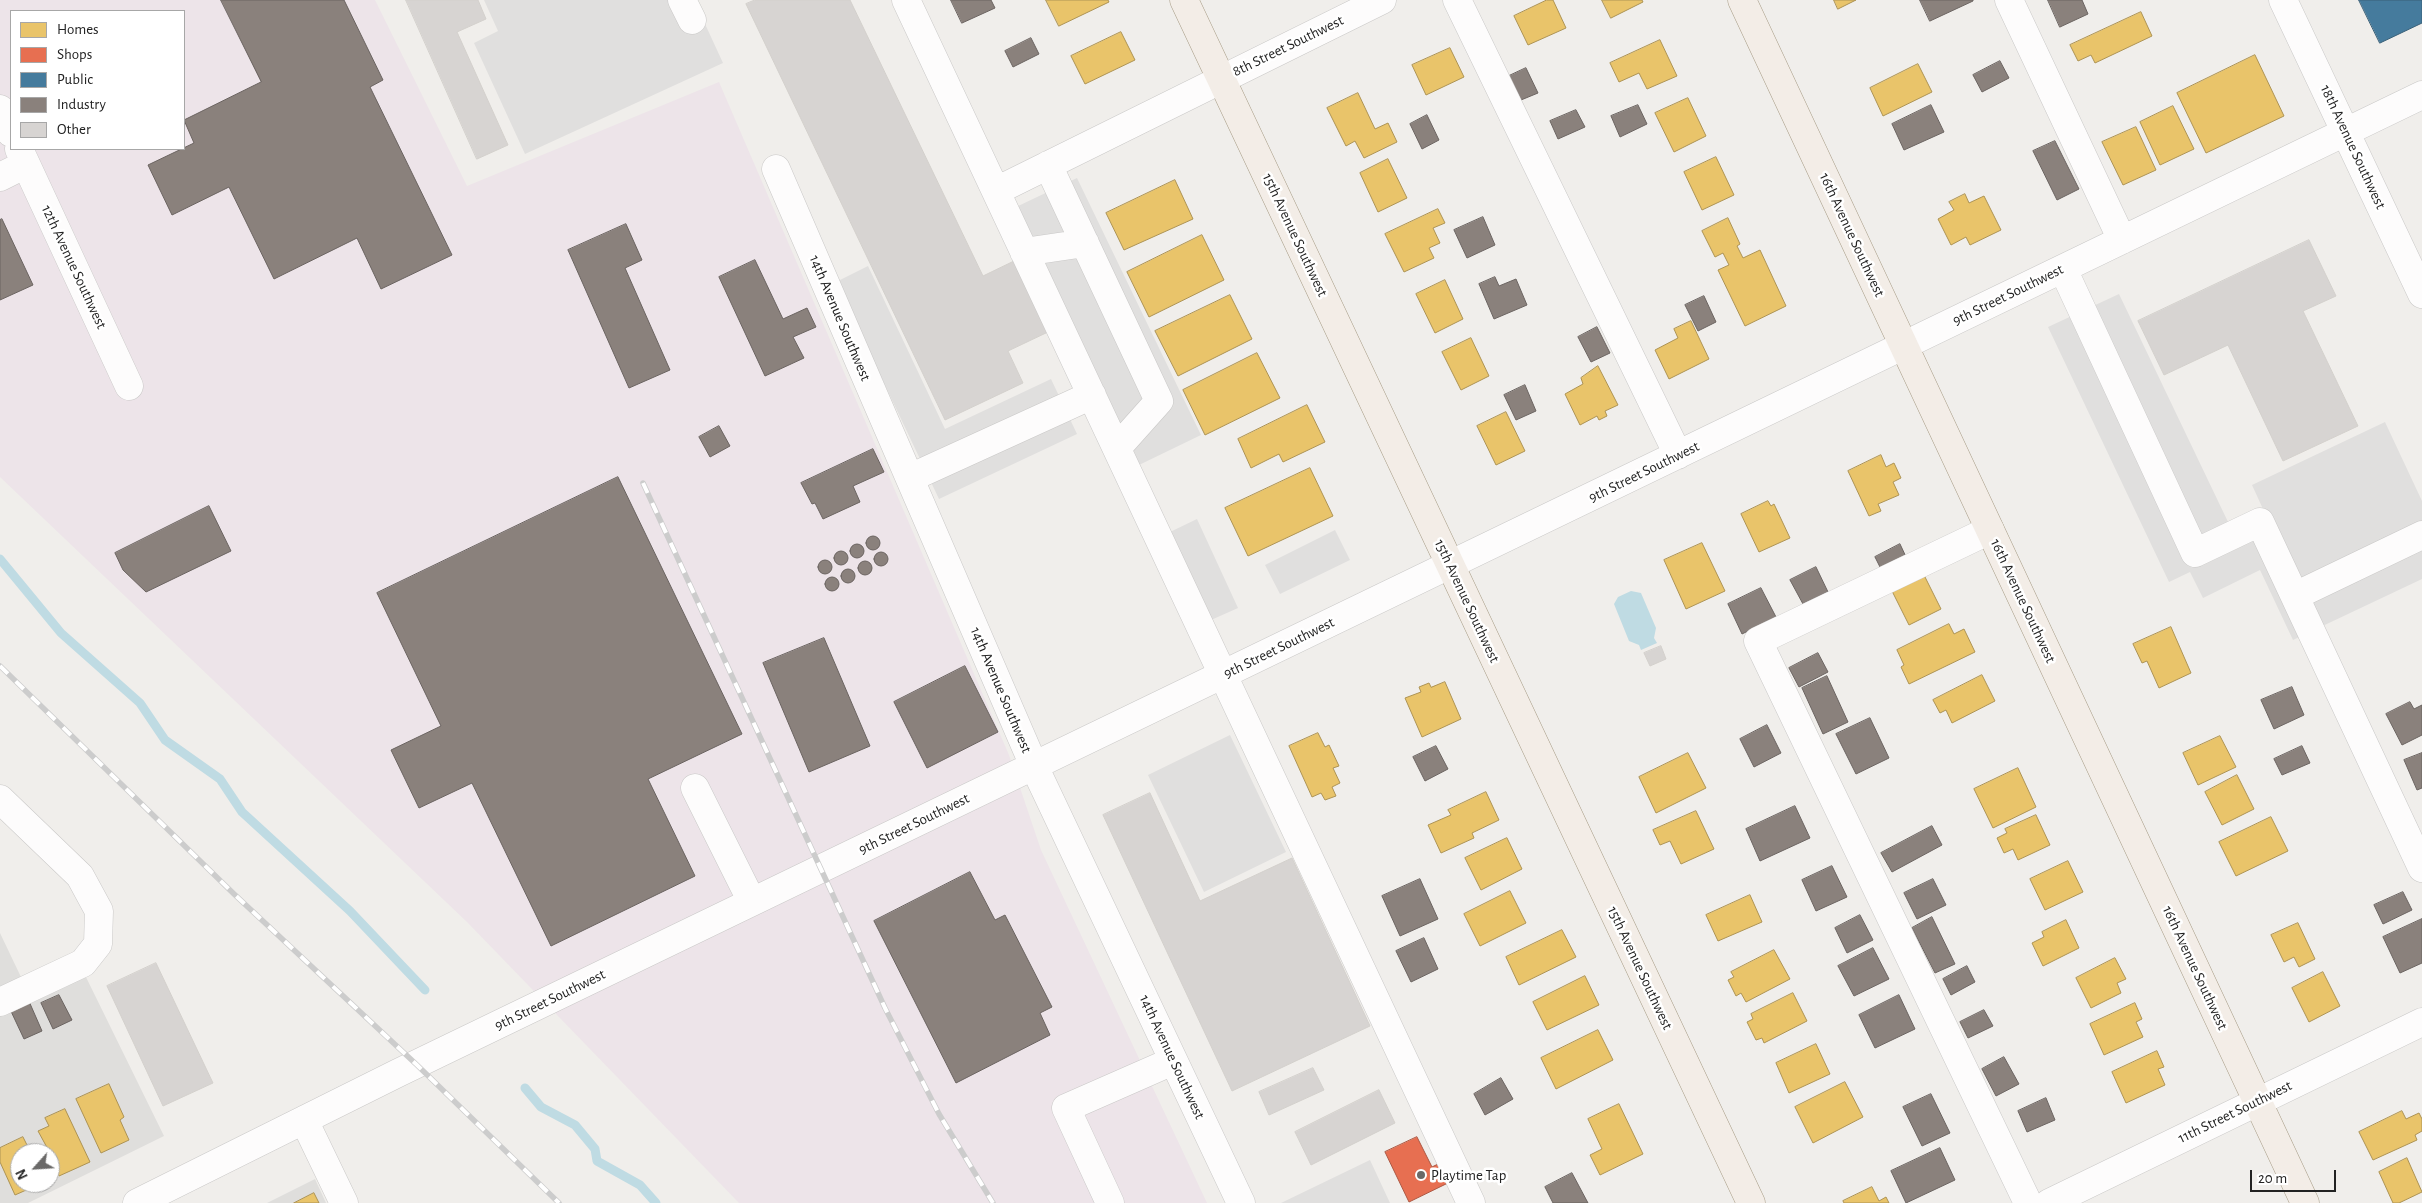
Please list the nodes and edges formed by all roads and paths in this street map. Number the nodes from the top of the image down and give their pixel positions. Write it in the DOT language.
graph roads {
  1 [pos="906,0"];
  2 [pos="1184,0"];
  3 [pos="1382,0"];
  4 [pos="1456,0"];
  5 [pos="1742,0"];
  6 [pos="2010,0"];
  7 [pos="2283,0"];
  8 [pos="1221,78"];
  9 [pos="2422,95"];
  10 [pos="0,109"];
  11 [pos="10,131"];
  12 [pos="2346,132"];
  13 [pos="22,156"];
  14 [pos="1048,165"];
  15 [pos="776,169"];
  16 [pos="0,176"];
  17 [pos="996,191"];
  18 [pos="2122,240"];
  19 [pos="1085,243"];
  20 [pos="1024,252"];
  21 [pos="2063,269"];
  22 [pos="2422,294"];
  23 [pos="1904,346"];
  24 [pos="129,386"];
  25 [pos="1092,395"];
  26 [pos="1117,448"];
  27 [pos="1678,455"];
  28 [pos="910,478"];
  29 [pos="1990,530"];
  30 [pos="2422,535"];
  31 [pos="1450,565"];
  32 [pos="2295,596"];
  33 [pos="1223,674"];
  34 [pos="1034,766"];
  35 [pos="696,788"];
  36 [pos="0,798"];
  37 [pos="2422,868"];
  38 [pos="752,902"];
  39 [pos="0,1002"];
  40 [pos="2422,1022"];
  41 [pos="1174,1061"];
  42 [pos="2257,1102"];
  43 [pos="304,1120"];
  44 [pos="137,1203"];
  45 [pos="344,1203"];
  46 [pos="1110,1203"];
  47 [pos="1241,1203"];
  48 [pos="1471,1203"];
  49 [pos="1751,1203"];
  50 [pos="2028,1203"];
  51 [pos="2048,1203"];
  52 [pos="2305,1203"];
  1 -- 17 [label="street"];
  2 -- 8 [label="main road, 15th Avenue Southwest"];
  3 -- 8 [label="street, 8th Street Southwest"];
  4 -- 27 [label="street"];
  5 -- 23 [label="main road, 16th Avenue Southwest"];
  6 -- 18 [label="street"];
  7 -- 12 [label="street, 18th Avenue Southwest"];
  8 -- 14 [label="street, 8th Street Southwest"];
  8 -- 31 [label="main road, 15th Avenue Southwest"];
  9 -- 12 [label="street, 9th Street Southwest"];
  10 -- 11 [label="street"];
  12 -- 18 [label="street, 9th Street Southwest"];
  12 -- 22 [label="street, 18th Avenue Southwest"];
  13 -- 16 [label="street"];
  13 -- 24 [label="street, 12th Avenue Southwest"];
  14 -- 17 [label="street, 8th Street Southwest"];
  14 -- 19 [label="street"];
  15 -- 28 [label="street, 14th Avenue Southwest"];
  17 -- 20 [label="street"];
  18 -- 21 [label="street, 9th Street Southwest"];
  19 -- 20 [label="street"];
  19 -- 26 [label="street"];
  20 -- 25 [label="street"];
  21 -- 23 [label="street, 9th Street Southwest"];
  21 -- 32 [label="street"];
  23 -- 27 [label="street, 9th Street Southwest"];
  23 -- 29 [label="main road, 16th Avenue Southwest"];
  25 -- 26 [label="street"];
  25 -- 28 [label="street"];
  26 -- 33 [label="street"];
  27 -- 31 [label="street, 9th Street Southwest"];
  28 -- 34 [label="street, 14th Avenue Southwest"];
  29 -- 42 [label="main road, 16th Avenue Southwest"];
  29 -- 50 [label="street"];
  30 -- 32 [label="street"];
  31 -- 33 [label="street, 9th Street Southwest"];
  31 -- 49 [label="main road, 15th Avenue Southwest"];
  32 -- 37 [label="street"];
  33 -- 34 [label="street, 9th Street Southwest"];
  33 -- 48 [label="street"];
  34 -- 38 [label="street, 9th Street Southwest"];
  34 -- 41 [label="street, 14th Avenue Southwest"];
  35 -- 38 [label="street"];
  36 -- 39 [label="street"];
  38 -- 43 [label="street, 9th Street Southwest"];
  40 -- 42 [label="street, 11th Street Southwest"];
  41 -- 46 [label="street"];
  41 -- 47 [label="street, 14th Avenue Southwest"];
  42 -- 51 [label="street, 11th Street Southwest"];
  42 -- 52 [label="main road, 16th Avenue Southwest"];
  43 -- 44 [label="street, 9th Street Southwest"];
  43 -- 45 [label="street"];
}
